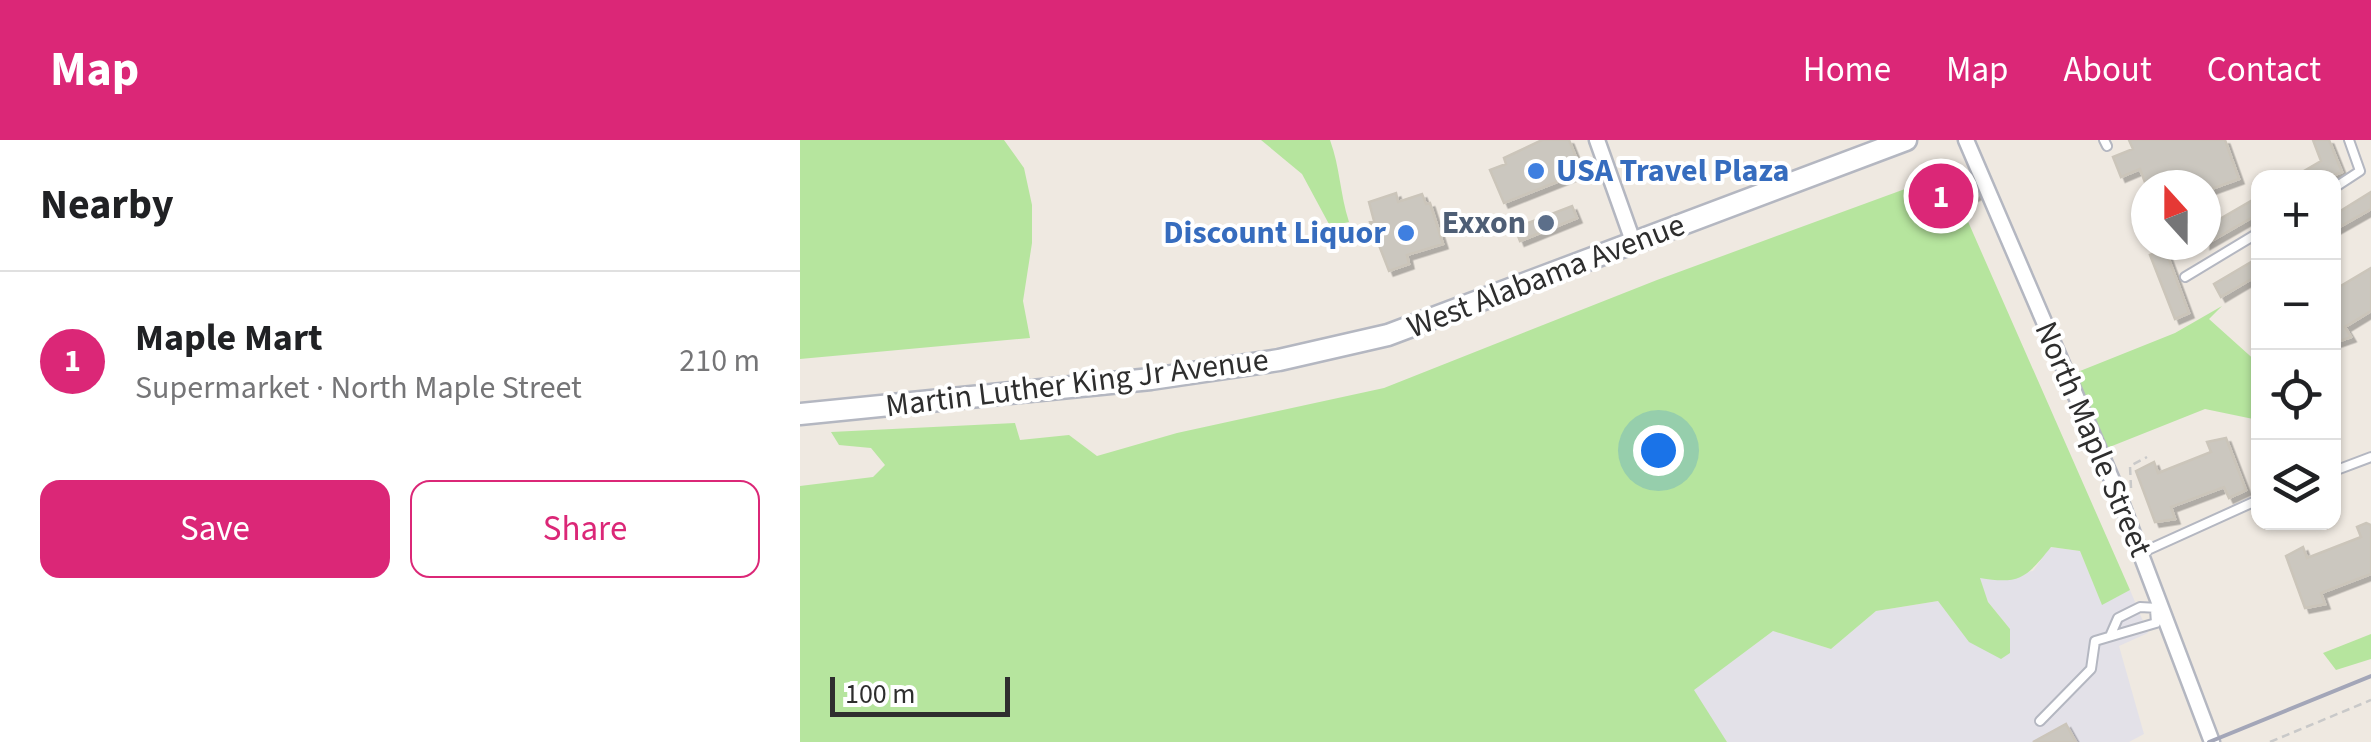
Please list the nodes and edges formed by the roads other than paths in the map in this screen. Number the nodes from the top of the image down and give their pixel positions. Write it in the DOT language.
graph roads {
  1 [pos="1597,140"];
  2 [pos="1906,140"];
  3 [pos="1966,140"];
  4 [pos="2349,140"];
  5 [pos="1854,149"];
  6 [pos="2341,183"];
  7 [pos="2251,237"];
  8 [pos="1634,244"];
  9 [pos="2186,277"];
  10 [pos="1352,343"];
  11 [pos="800,414"];
  12 [pos="2371,457"];
  13 [pos="2341,468"];
  14 [pos="2251,503"];
  15 [pos="2141,553"];
  16 [pos="2158,608"];
  17 [pos="2112,634"];
  18 [pos="2040,721"];
  19 [pos="2211,742"];
  1 -- 8 [label="street"];
  2 -- 5 [label="main road, West Alabama Avenue"];
  3 -- 15 [label="street, North Maple Street"];
  4 -- 6 [label="lane"];
  5 -- 8 [label="main road, West Alabama Avenue"];
  7 -- 9 [label="lane"];
  8 -- 10 [label="main road, West Alabama Avenue"];
  10 -- 11 [label="main road, Martin Luther King Jr Avenue"];
  12 -- 13 [label="lane"];
  14 -- 15 [label="lane"];
  15 -- 16 [label="street, North Maple Street"];
  16 -- 17 [label="lane"];
  16 -- 17 [label="lane"];
  16 -- 19 [label="street, North Maple Street"];
  17 -- 18 [label="lane"];
}
